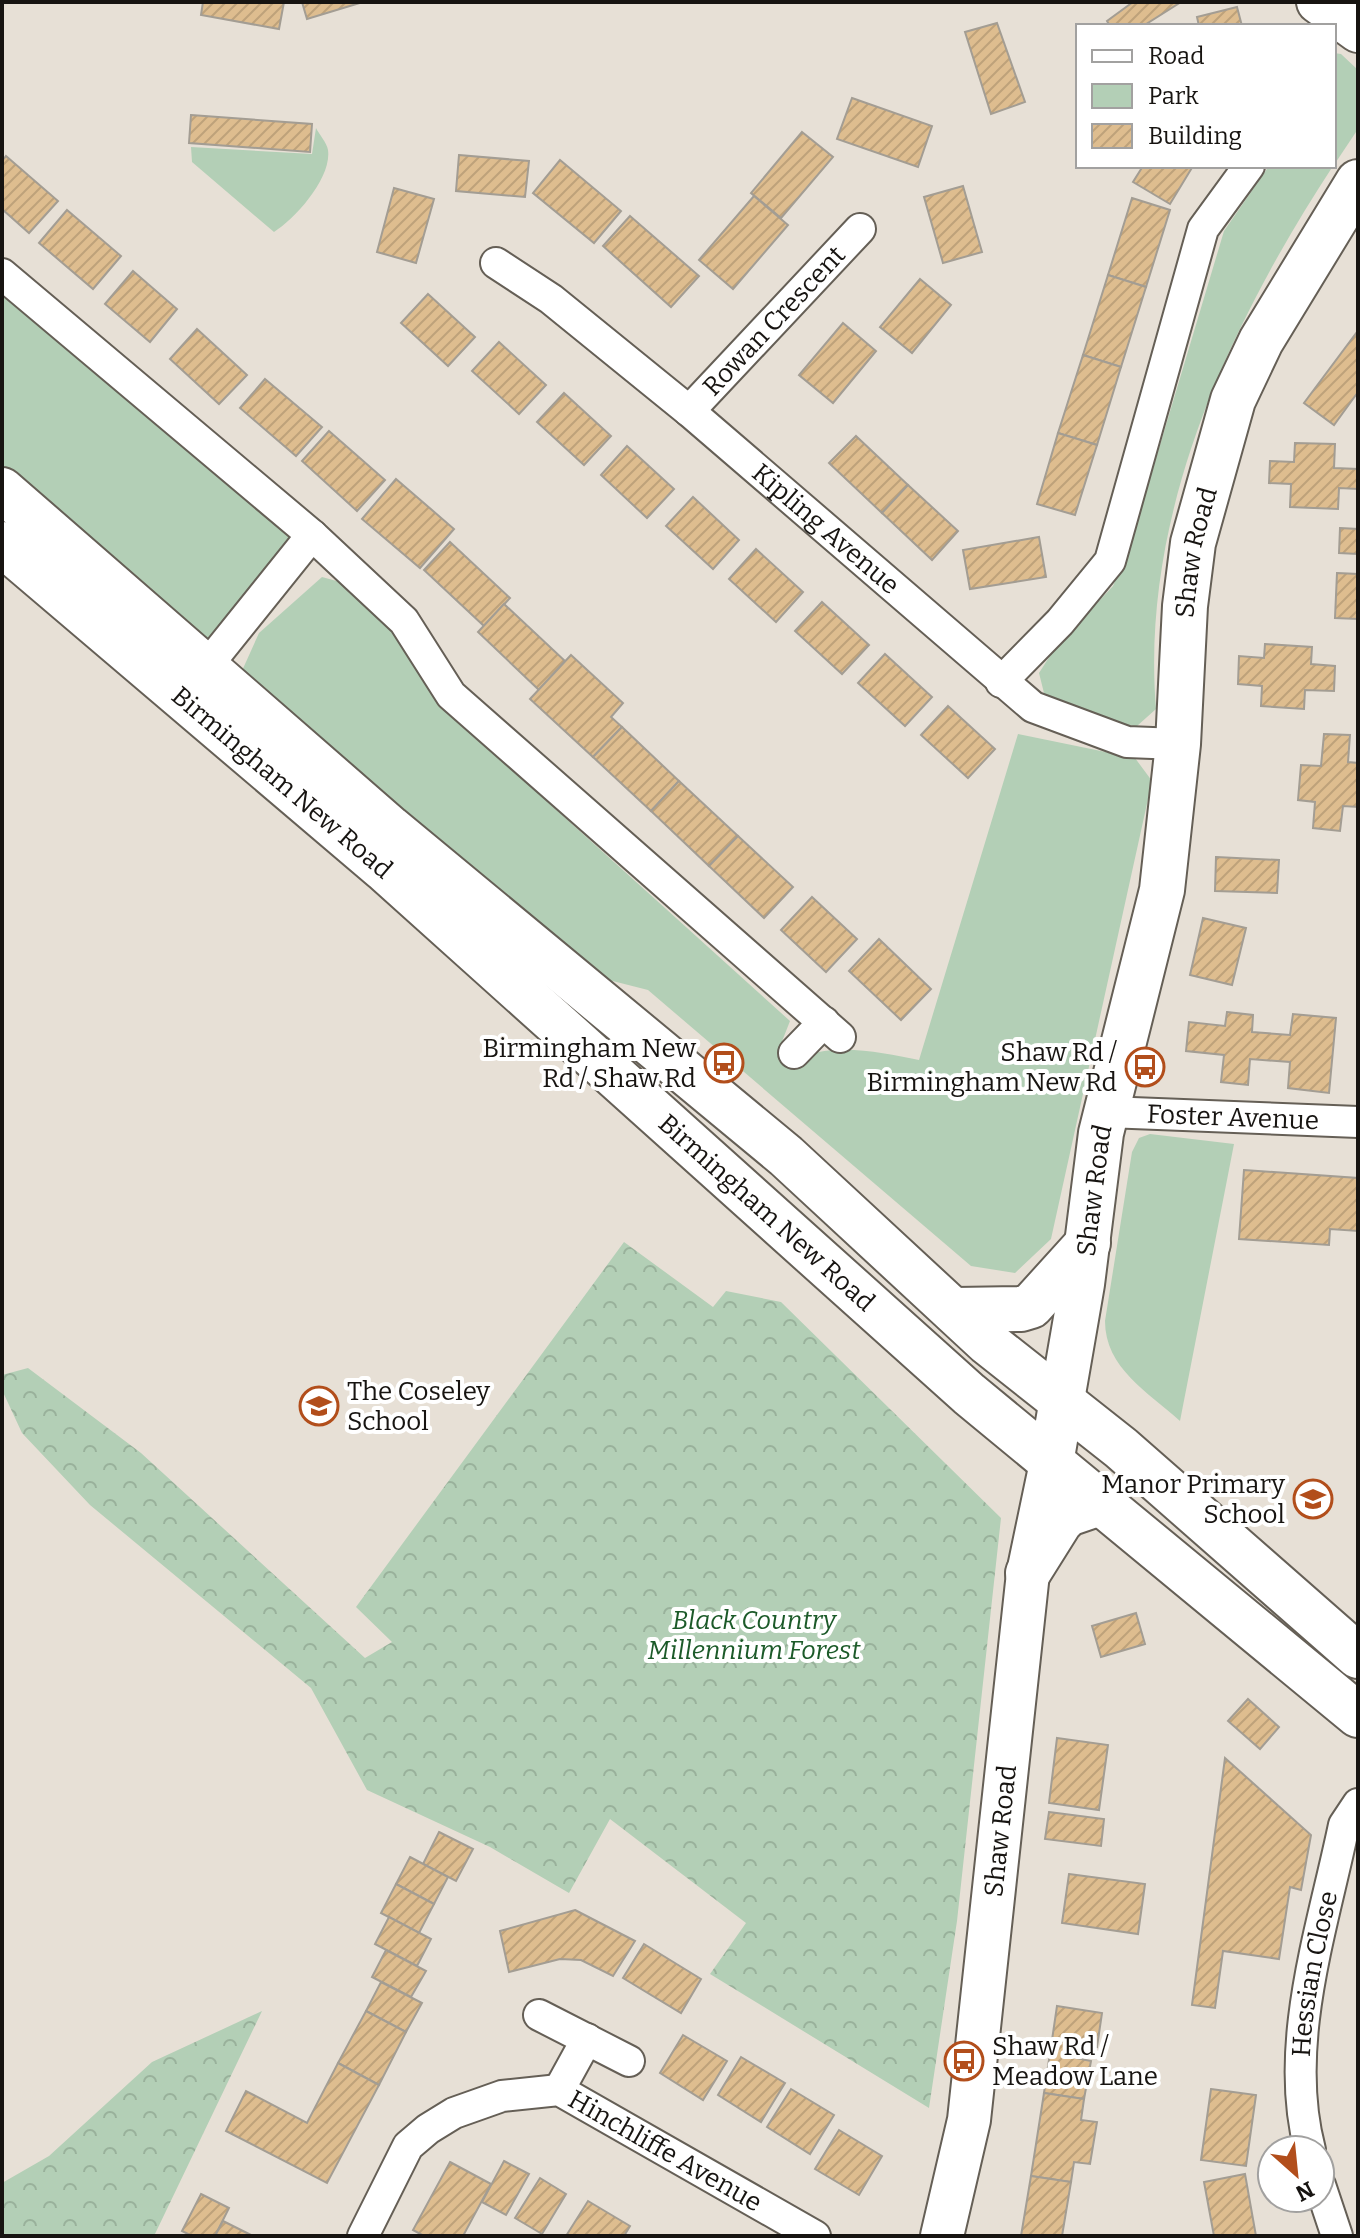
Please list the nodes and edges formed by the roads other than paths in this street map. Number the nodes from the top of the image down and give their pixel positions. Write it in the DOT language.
graph roads {
  1 [pos="1318,2"];
  2 [pos="1358,31"];
  3 [pos="1248,168"];
  4 [pos="1358,182"];
  5 [pos="860,229"];
  6 [pos="496,263"];
  7 [pos="2,274"];
  8 [pos="689,411"];
  9 [pos="2,490"];
  10 [pos="312,535"];
  11 [pos="2,544"];
  12 [pos="206,667"];
  13 [pos="1001,682"];
  14 [pos="1178,744"];
  15 [pos="794,1053"];
  16 [pos="1107,1112"];
  17 [pos="1358,1122"];
  18 [pos="1088,1243"];
  19 [pos="956,1310"];
  20 [pos="1062,1400"];
  21 [pos="1051,1463"];
  22 [pos="1100,1503"];
  23 [pos="1028,1573"];
  24 [pos="1358,1656"];
  25 [pos="1358,1715"];
  26 [pos="1355,1817"];
  27 [pos="539,2015"];
  28 [pos="587,2039"];
  29 [pos="629,2061"];
  30 [pos="559,2090"];
  31 [pos="1308,2134"];
  32 [pos="1330,2214"];
  33 [pos="363,2236"];
  34 [pos="815,2236"];
  35 [pos="942,2236"];
  36 [pos="1337,2236"];
  1 -- 2 [label="street"];
  3 -- 13 [label="street"];
  4 -- 14 [label="main road, Shaw Road"];
  5 -- 8 [label="street, Rowan Crescent"];
  6 -- 8 [label="street, Kipling Avenue"];
  7 -- 10 [label="street"];
  8 -- 13 [label="street, Kipling Avenue"];
  9 -- 12 [label="main road, Birmingham New Road"];
  10 -- 12 [label="street, Birmingham New Road"];
  10 -- 15 [label="street"];
  11 -- 21 [label="main road, Birmingham New Road"];
  12 -- 19 [label="main road, Birmingham New Road"];
  13 -- 14 [label="street, Kipling Avenue"];
  14 -- 16 [label="main road, Shaw Road"];
  16 -- 17 [label="street, Foster Avenue"];
  16 -- 18 [label="main road, Shaw Road"];
  18 -- 19 [label="main road"];
  18 -- 20 [label="main road, Shaw Road"];
  19 -- 20 [label="main road, Birmingham New Road"];
  20 -- 21 [label="main road, Shaw Road"];
  20 -- 24 [label="main road, Birmingham New Road"];
  21 -- 22 [label="main road, Birmingham New Road"];
  21 -- 23 [label="street, Shaw Road"];
  22 -- 23 [label="main road"];
  22 -- 25 [label="main road, Birmingham New Road"];
  23 -- 35 [label="street, Shaw Road"];
  26 -- 31 [label="street, Hessian Close"];
  27 -- 28 [label="street"];
  28 -- 29 [label="street"];
  28 -- 30 [label="street, Hinchliffe Avenue"];
  30 -- 33 [label="street, Hinchliffe Avenue"];
  30 -- 34 [label="street, Hinchliffe Avenue"];
  32 -- 36 [label="street"];
}
